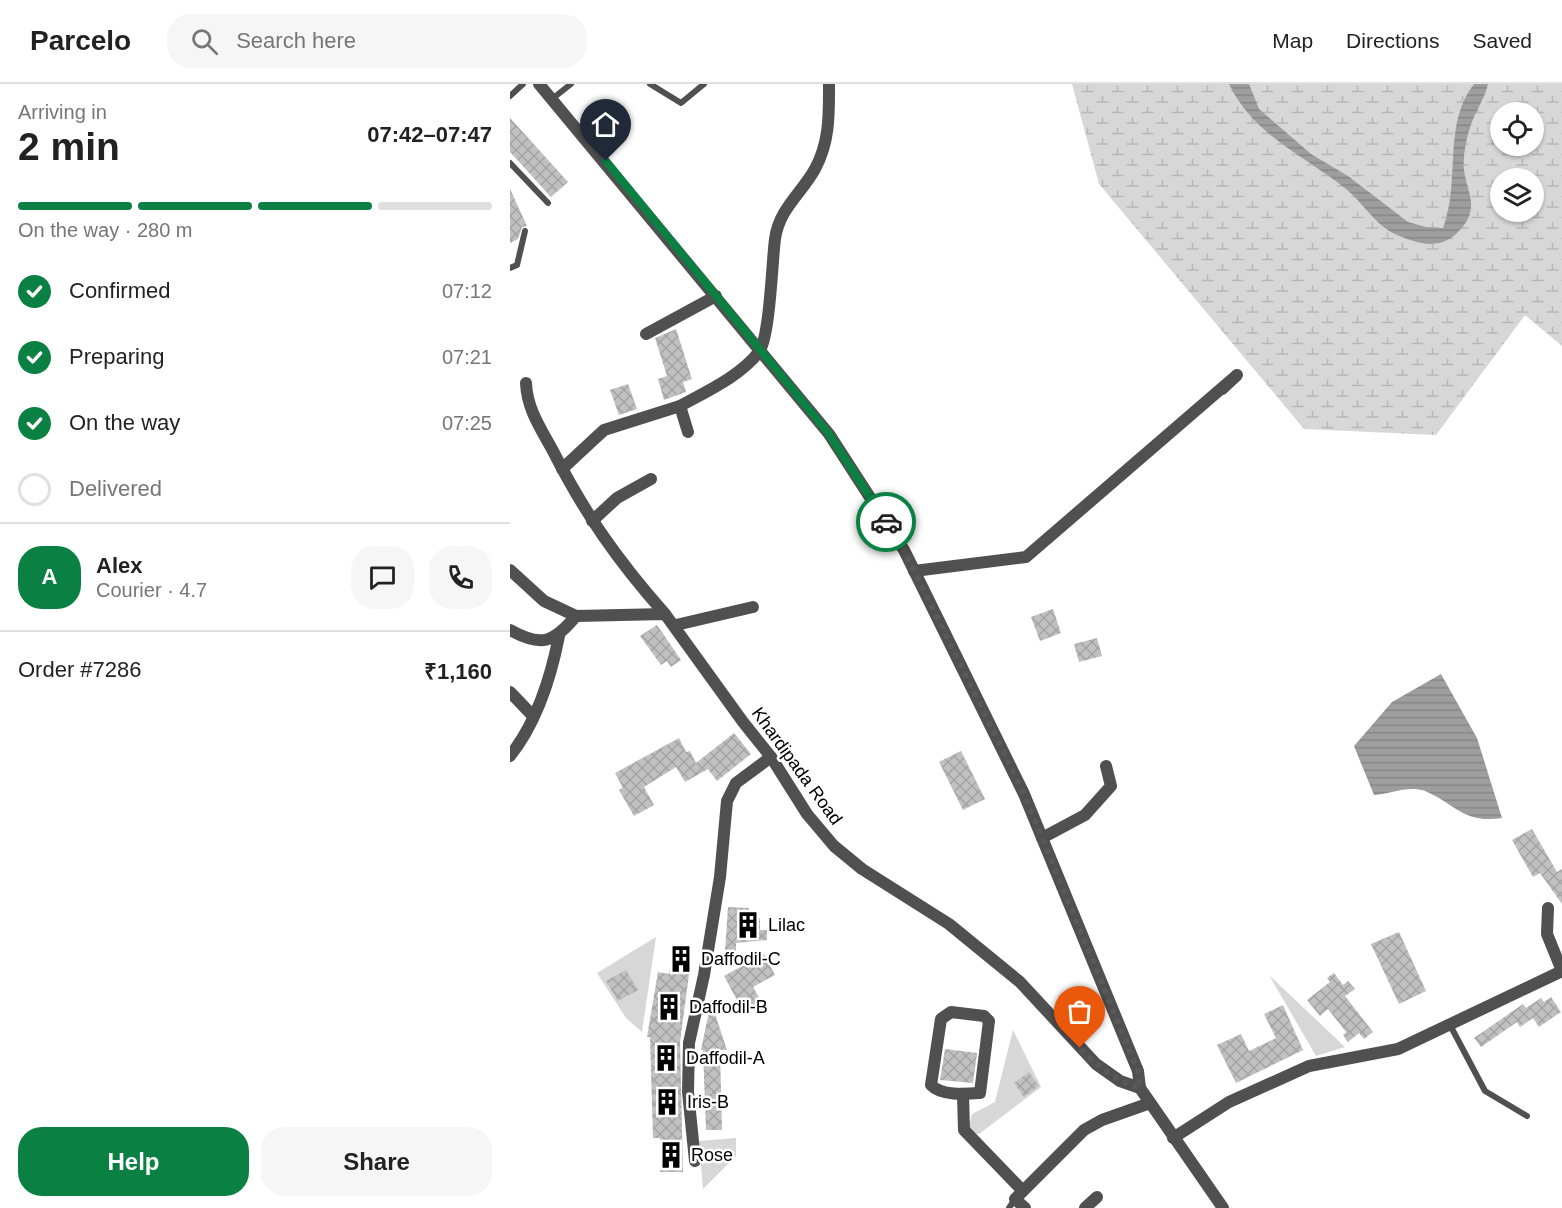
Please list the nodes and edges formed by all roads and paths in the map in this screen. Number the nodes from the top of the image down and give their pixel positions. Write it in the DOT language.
graph roads {
  1 [pos="523,84"];
  2 [pos="539,84"];
  3 [pos="571,84"];
  4 [pos="650,84"];
  5 [pos="704,84"];
  6 [pos="829,84"];
  7 [pos="510,96"];
  8 [pos="552,99"];
  9 [pos="510,163"];
  10 [pos="548,204"];
  11 [pos="525,231"];
  12 [pos="510,268"];
  13 [pos="716,296"];
  14 [pos="646,334"];
  15 [pos="760,350"];
  16 [pos="526,383"];
  17 [pos="1222,389"];
  18 [pos="680,406"];
  19 [pos="688,432"];
  20 [pos="562,470"];
  21 [pos="651,479"];
  22 [pos="592,521"];
  23 [pos="510,570"];
  24 [pos="914,571"];
  25 [pos="753,608"];
  26 [pos="665,614"];
  27 [pos="576,616"];
  28 [pos="676,625"];
  29 [pos="510,630"];
  30 [pos="559,636"];
  31 [pos="510,692"];
  32 [pos="533,716"];
  33 [pos="510,756"];
  34 [pos="771,757"];
  35 [pos="1106,766"];
  36 [pos="1042,838"];
  37 [pos="1548,908"];
  38 [pos="1450,1025"];
  39 [pos="1140,1088"];
  40 [pos="963,1094"];
  41 [pos="1150,1103"];
  42 [pos="1527,1116"];
  43 [pos="1173,1138"];
  44 [pos="695,1161"];
  45 [pos="1098,1197"];
  46 [pos="1018,1202"];
  47 [pos="1085,1208"];
  48 [pos="1223,1208"];
  1 -- 7 [label="lane"];
  2 -- 8 [label="street"];
  3 -- 8 [label="lane"];
  4 -- 5 [label="lane"];
  6 -- 15 [label="street"];
  8 -- 13 [label="street"];
  9 -- 10 [label="lane"];
  11 -- 12 [label="lane"];
  13 -- 14 [label="street"];
  13 -- 15 [label="street"];
  15 -- 18 [label="street"];
  15 -- 24 [label="street"];
  16 -- 20 [label="street, Khardipada Road"];
  17 -- 24 [label="street"];
  18 -- 19 [label="street"];
  18 -- 20 [label="street"];
  20 -- 22 [label="street, Khardipada Road"];
  21 -- 22 [label="street"];
  22 -- 26 [label="street, Khardipada Road"];
  23 -- 27 [label="street"];
  24 -- 36 [label="street"];
  25 -- 28 [label="street"];
  26 -- 27 [label="street"];
  26 -- 28 [label="street, Khardipada Road"];
  27 -- 30 [label="street"];
  28 -- 34 [label="street, Khardipada Road"];
  29 -- 30 [label="street"];
  30 -- 32 [label="street"];
  31 -- 32 [label="street"];
  32 -- 33 [label="street"];
  34 -- 39 [label="street, Khardipada Road"];
  34 -- 44 [label="street"];
  35 -- 36 [label="street"];
  36 -- 39 [label="street"];
  37 -- 38 [label="street"];
  38 -- 42 [label="lane"];
  38 -- 43 [label="street"];
  39 -- 41 [label="street"];
  40 -- 40 [label="street"];
  40 -- 46 [label="street"];
  41 -- 43 [label="street"];
  41 -- 46 [label="street"];
  43 -- 48 [label="street"];
  45 -- 47 [label="street"];
}
